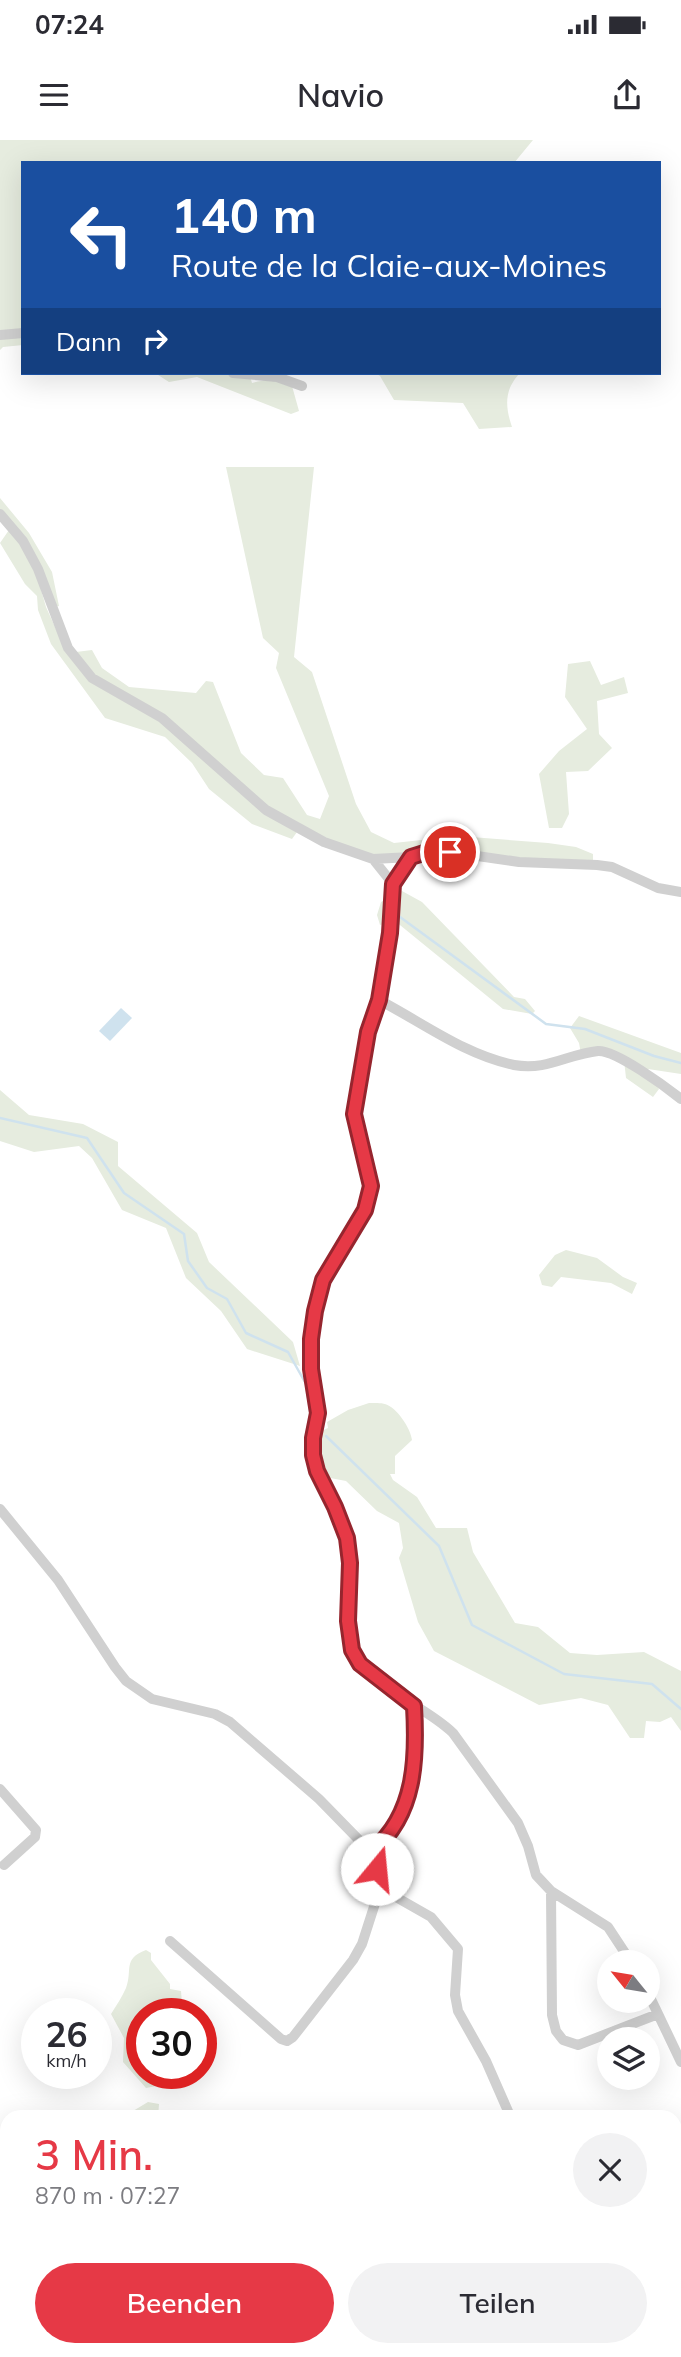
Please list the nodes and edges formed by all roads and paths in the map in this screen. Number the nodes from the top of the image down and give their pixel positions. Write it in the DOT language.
graph roads {
  1 [pos="21,333"];
  2 [pos="0,335"];
  3 [pos="256,375"];
  4 [pos="302,386"];
  5 [pos="0,514"];
  6 [pos="411,857"];
  7 [pos="373,859"];
  8 [pos="393,884"];
  9 [pos="681,892"];
  10 [pos="379,1000"];
  11 [pos="681,1099"];
  12 [pos="0,1509"];
  13 [pos="414,1706"];
  14 [pos="0,1789"];
  15 [pos="373,1850"];
  16 [pos="4,1865"];
  17 [pos="380,1888"];
  18 [pos="551,1891"];
  19 [pos="170,1941"];
  20 [pos="623,1950"];
  21 [pos="658,2014"];
  22 [pos="681,2062"];
  23 [pos="507,2110"];
  1 -- 2 [label="street"];
  3 -- 4 [label="street"];
  5 -- 7 [label="street"];
  6 -- 7 [label="street"];
  6 -- 8 [label="street"];
  6 -- 9 [label="street"];
  7 -- 8 [label="street"];
  8 -- 10 [label="street"];
  10 -- 11 [label="street"];
  10 -- 13 [label="street"];
  12 -- 15 [label="street"];
  13 -- 15 [label="street"];
  13 -- 18 [label="street"];
  14 -- 16 [label="street"];
  15 -- 17 [label="street"];
  17 -- 19 [label="street"];
  17 -- 23 [label="street"];
  18 -- 20 [label="street"];
  18 -- 21 [label="street"];
  21 -- 22 [label="street"];
}
